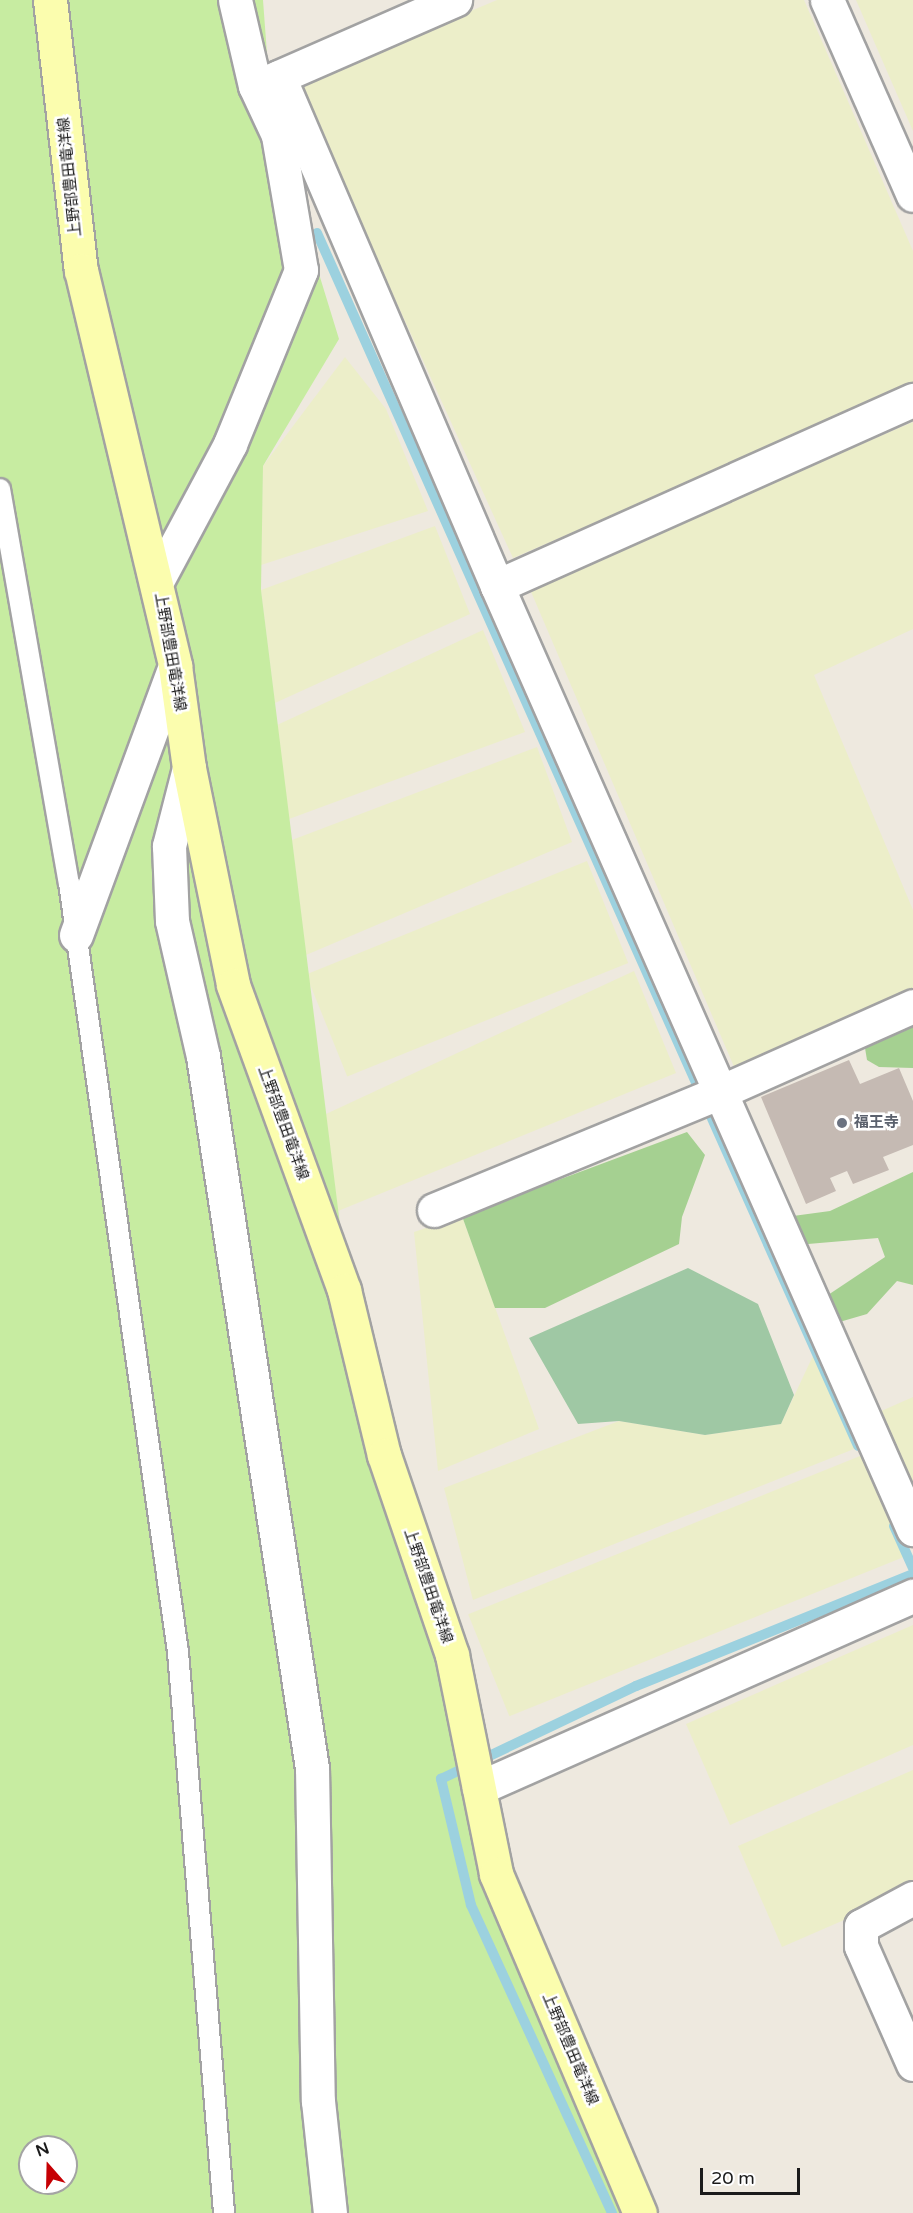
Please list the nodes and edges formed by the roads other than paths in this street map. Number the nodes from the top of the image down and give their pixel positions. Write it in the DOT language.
graph roads {
  1 [pos="50,0"];
  2 [pos="235,0"];
  3 [pos="454,0"];
  4 [pos="827,0"];
  5 [pos="267,82"];
  6 [pos="913,195"];
  7 [pos="913,400"];
  8 [pos="0,489"];
  9 [pos="156,580"];
  10 [pos="497,586"];
  11 [pos="175,666"];
  12 [pos="189,768"];
  13 [pos="76,935"];
  14 [pos="913,1006"];
  15 [pos="720,1092"];
  16 [pos="434,1210"];
  17 [pos="913,1529"];
  18 [pos="913,1596"];
  19 [pos="479,1788"];
  20 [pos="913,1898"];
  21 [pos="913,2064"];
  22 [pos="224,2213"];
  23 [pos="330,2213"];
  24 [pos="640,2213"];
  1 -- 9 [label="main road, 上野部豊田竜洋線"];
  2 -- 5 [label="street"];
  3 -- 5 [label="street"];
  4 -- 6 [label="street"];
  5 -- 9 [label="street"];
  5 -- 10 [label="street"];
  7 -- 10 [label="street"];
  8 -- 13 [label="lane"];
  9 -- 11 [label="main road, 上野部豊田竜洋線"];
  10 -- 15 [label="street"];
  11 -- 12 [label="main road, 上野部豊田竜洋線"];
  11 -- 13 [label="street"];
  12 -- 19 [label="main road, 上野部豊田竜洋線"];
  12 -- 23 [label="street"];
  13 -- 22 [label="lane"];
  14 -- 15 [label="street"];
  15 -- 16 [label="street"];
  15 -- 17 [label="street"];
  18 -- 19 [label="street"];
  19 -- 24 [label="main road, 上野部豊田竜洋線"];
  20 -- 21 [label="street"];
}
